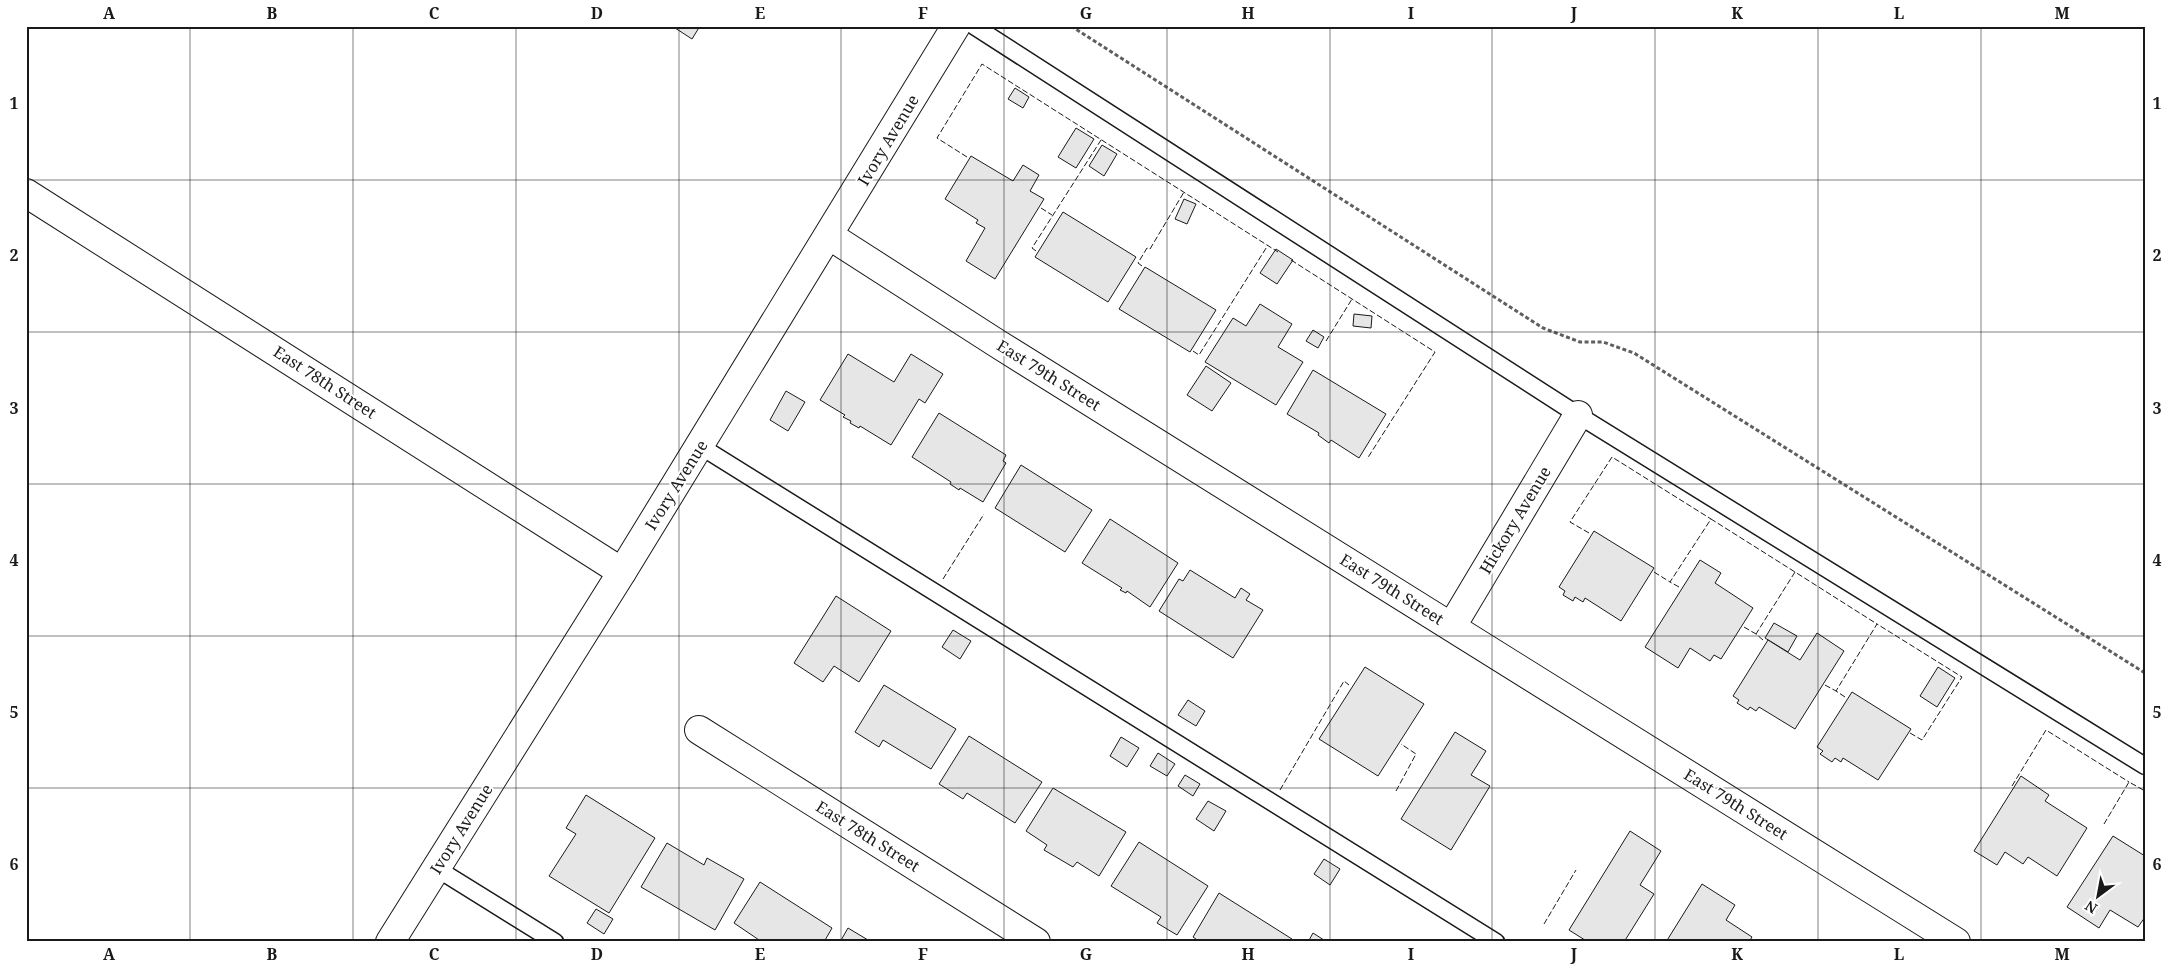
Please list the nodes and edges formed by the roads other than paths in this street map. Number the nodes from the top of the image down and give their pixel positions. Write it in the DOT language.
graph roads {
  1 [pos="956,26"];
  2 [pos="974,26"];
  3 [pos="26,193"];
  4 [pos="830,236"];
  5 [pos="1578,415"];
  6 [pos="700,446"];
  7 [pos="622,572"];
  8 [pos="1452,626"];
  9 [pos="699,730"];
  10 [pos="2145,766"];
  11 [pos="436,868"];
  12 [pos="390,942"];
  13 [pos="555,942"];
  14 [pos="1036,942"];
  15 [pos="1496,942"];
  16 [pos="1956,942"];
  1 -- 4 [label="street, Ivory Avenue"];
  2 -- 5 [label="lane"];
  3 -- 7 [label="street, East 78th Street"];
  4 -- 6 [label="street, Ivory Avenue"];
  4 -- 8 [label="street, East 79th Street"];
  5 -- 8 [label="street, Hickory Avenue"];
  5 -- 10 [label="lane"];
  6 -- 7 [label="street, Ivory Avenue"];
  6 -- 15 [label="lane"];
  7 -- 11 [label="street, Ivory Avenue"];
  8 -- 16 [label="street, East 79th Street"];
  9 -- 14 [label="street, East 78th Street"];
  11 -- 12 [label="street, Ivory Avenue"];
  11 -- 13 [label="lane"];
}
